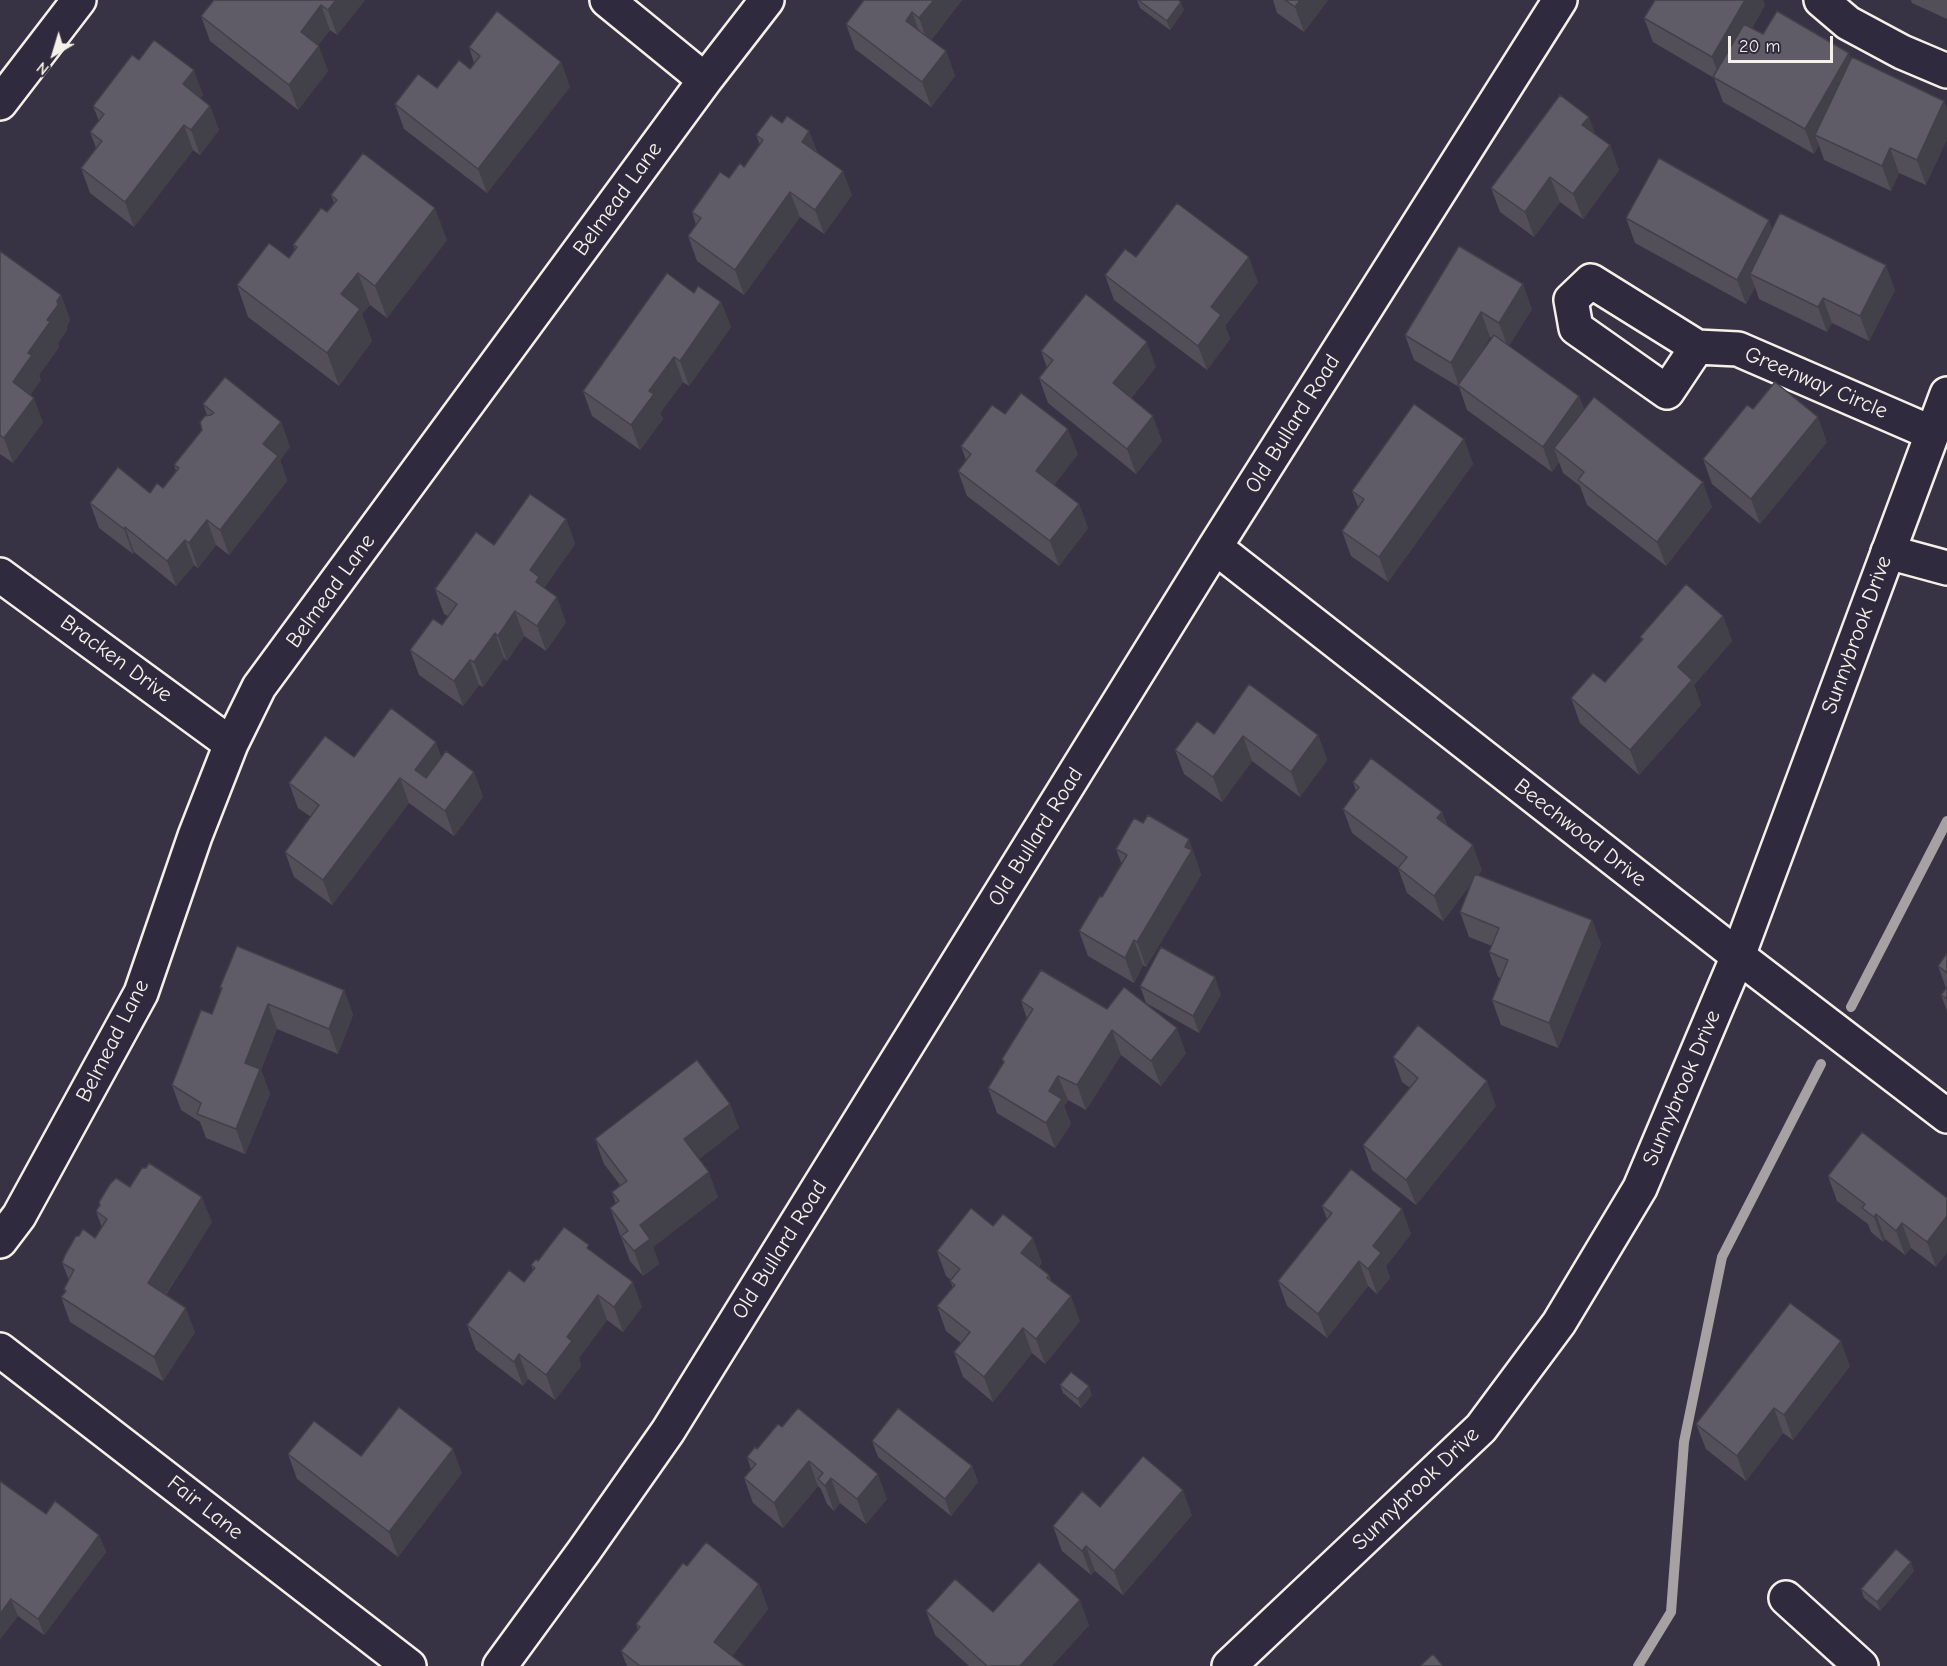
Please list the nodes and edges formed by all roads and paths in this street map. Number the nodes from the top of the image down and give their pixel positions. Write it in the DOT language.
graph roads {
  1 [pos="79,0"];
  2 [pos="607,0"];
  3 [pos="767,0"];
  4 [pos="1560,0"];
  5 [pos="1821,0"];
  6 [pos="1855,12"];
  7 [pos="1947,71"];
  8 [pos="705,80"];
  9 [pos="0,103"];
  10 [pos="1697,347"];
  11 [pos="1947,394"];
  12 [pos="1932,433"];
  13 [pos="1215,547"];
  14 [pos="1888,552"];
  15 [pos="1947,568"];
  16 [pos="0,574"];
  17 [pos="231,744"];
  18 [pos="1738,956"];
  19 [pos="1947,1116"];
  20 [pos="0,1241"];
  21 [pos="0,1350"];
  22 [pos="1786,1598"];
  23 [pos="409,1666"];
  24 [pos="500,1666"];
  25 [pos="1229,1666"];
  26 [pos="1861,1666"];
  1 -- 9 [label="street"];
  2 -- 8 [label="street"];
  3 -- 8 [label="street, Belmead Lane"];
  4 -- 13 [label="street, Old Bullard Road"];
  5 -- 6 [label="street"];
  6 -- 7 [label="street"];
  8 -- 17 [label="street, Belmead Lane"];
  10 -- 12 [label="street, Greenway Circle"];
  11 -- 12 [label="street, Sunnybrook Drive"];
  12 -- 14 [label="street, Sunnybrook Drive"];
  13 -- 18 [label="street, Beechwood Drive"];
  13 -- 24 [label="street, Old Bullard Road"];
  14 -- 15 [label="street"];
  14 -- 18 [label="street, Sunnybrook Drive"];
  16 -- 17 [label="street, Bracken Drive"];
  17 -- 20 [label="street, Belmead Lane"];
  18 -- 19 [label="street, Beechwood Drive"];
  18 -- 25 [label="street, Sunnybrook Drive"];
  21 -- 23 [label="street, Fair Lane"];
  22 -- 26 [label="street"];
}
